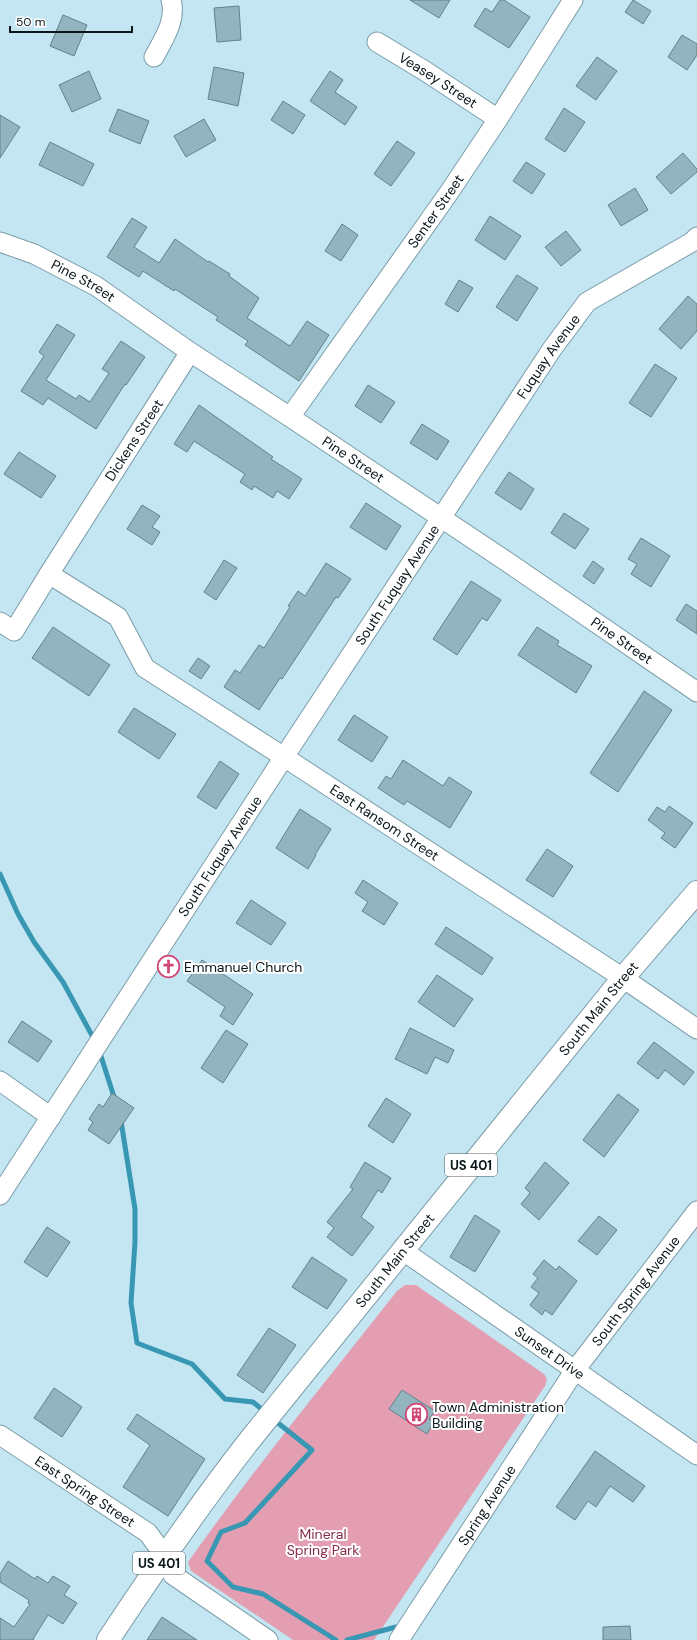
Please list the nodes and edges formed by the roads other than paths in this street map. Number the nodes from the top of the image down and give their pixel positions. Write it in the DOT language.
graph roads {
  1 [pos="172,0"];
  2 [pos="573,0"];
  3 [pos="377,42"];
  4 [pos="154,58"];
  5 [pos="498,119"];
  6 [pos="697,237"];
  7 [pos="0,242"];
  8 [pos="190,352"];
  9 [pos="290,417"];
  10 [pos="440,518"];
  11 [pos="48,574"];
  12 [pos="0,622"];
  13 [pos="697,692"];
  14 [pos="284,757"];
  15 [pos="697,892"];
  16 [pos="623,978"];
  17 [pos="697,1029"];
  18 [pos="0,1081"];
  19 [pos="51,1117"];
  20 [pos="0,1195"];
  21 [pos="697,1211"];
  22 [pos="402,1250"];
  23 [pos="575,1370"];
  24 [pos="0,1435"];
  25 [pos="697,1455"];
  26 [pos="164,1555"];
  27 [pos="108,1640"];
  28 [pos="268,1640"];
  29 [pos="398,1640"];
  1 -- 4 [label="street"];
  2 -- 5 [label="street, Senter Street"];
  3 -- 5 [label="street, Veasey Street"];
  5 -- 9 [label="street, Senter Street"];
  6 -- 10 [label="street, Fuquay Avenue"];
  7 -- 8 [label="street, Pine Street"];
  8 -- 9 [label="street, Pine Street"];
  8 -- 11 [label="street, Dickens Street"];
  9 -- 10 [label="street, Pine Street"];
  10 -- 13 [label="street, Pine Street"];
  10 -- 14 [label="street, South Fuquay Avenue"];
  11 -- 12 [label="street, Dickens Street"];
  11 -- 14 [label="street, East Ransom Street"];
  14 -- 16 [label="street, East Ransom Street"];
  14 -- 19 [label="street, South Fuquay Avenue"];
  15 -- 16 [label="main road, South Main Street / US 401"];
  16 -- 17 [label="street, East Ransom Street"];
  16 -- 22 [label="main road, South Main Street / US 401"];
  18 -- 19 [label="street"];
  19 -- 20 [label="street, South Fuquay Avenue"];
  21 -- 23 [label="street, South Spring Avenue"];
  22 -- 23 [label="street, Sunset Drive"];
  22 -- 26 [label="main road, South Main Street / US 401"];
  23 -- 25 [label="street, Sunset Drive"];
  23 -- 29 [label="street, Spring Avenue"];
  24 -- 26 [label="street, East Spring Street"];
  26 -- 27 [label="main road, South Main Street / US 401"];
  26 -- 28 [label="street, East Spring Street"];
}
